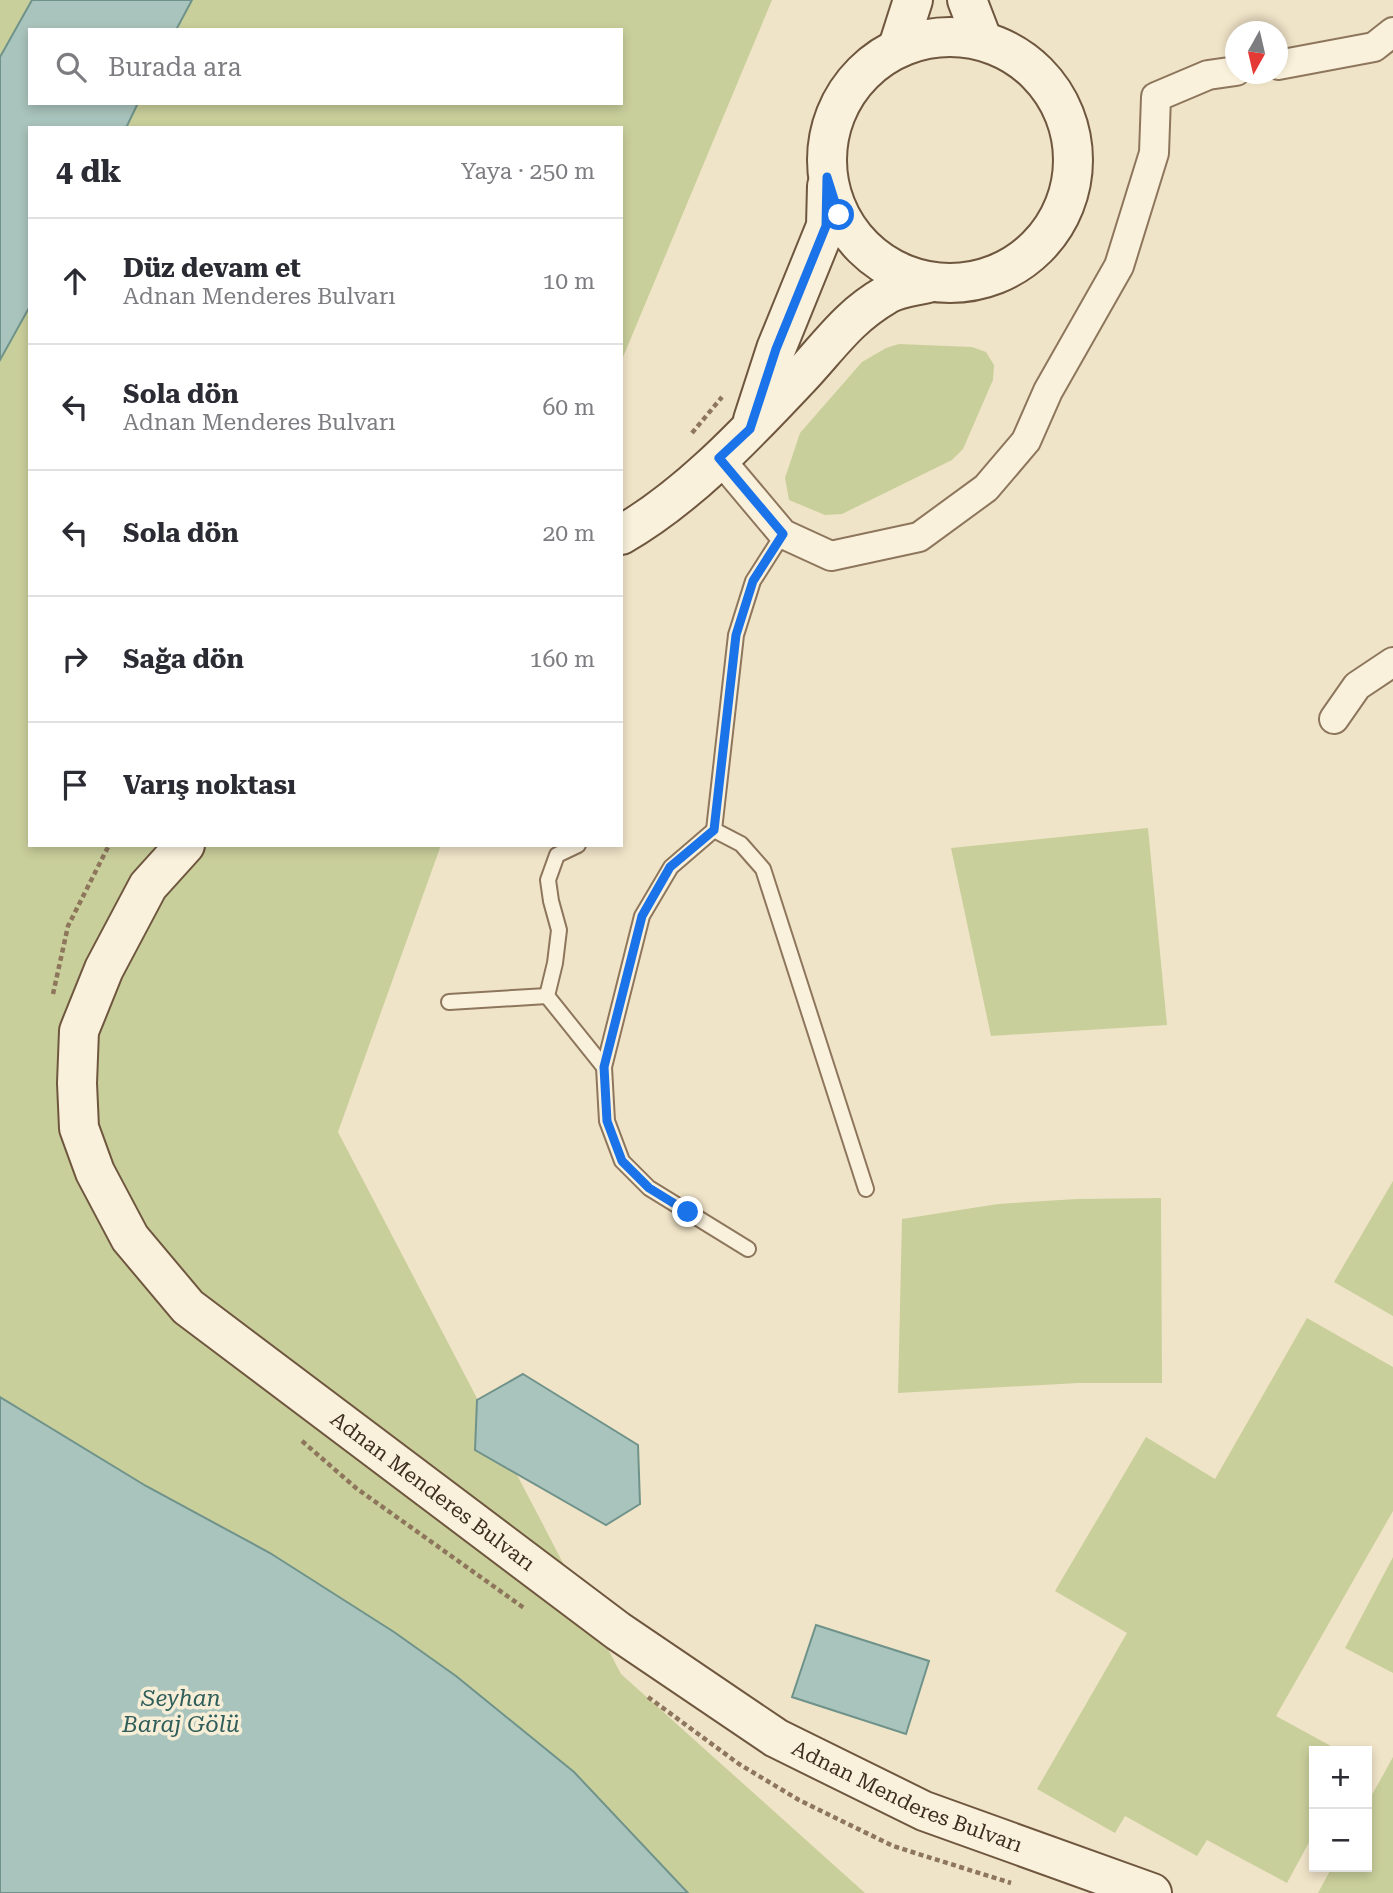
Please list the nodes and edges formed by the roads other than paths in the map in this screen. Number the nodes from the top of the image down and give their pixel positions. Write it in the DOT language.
graph roads {
  1 [pos="913,0"];
  2 [pos="967,0"];
  3 [pos="1393,32"];
  4 [pos="982,39"];
  5 [pos="898,47"];
  6 [pos="1288,63"];
  7 [pos="1225,73"];
  8 [pos="827,177"];
  9 [pos="932,282"];
  10 [pos="750,429"];
  11 [pos="719,458"];
  12 [pos="623,534"];
  13 [pos="783,534"];
  14 [pos="1393,662"];
  15 [pos="1334,719"];
  16 [pos="714,830"];
  17 [pos="183,847"];
  18 [pos="574,847"];
  19 [pos="547,996"];
  20 [pos="449,1002"];
  21 [pos="604,1067"];
  22 [pos="866,1189"];
  23 [pos="748,1249"];
  24 [pos="1152,1893"];
  1 -- 5 [label="street"];
  2 -- 4 [label="street"];
  3 -- 6 [label="street"];
  4 -- 5 [label="street"];
  4 -- 9 [label="street"];
  5 -- 8 [label="street"];
  7 -- 13 [label="street"];
  8 -- 9 [label="street"];
  8 -- 10 [label="street"];
  9 -- 10 [label="street"];
  10 -- 11 [label="street"];
  11 -- 12 [label="street"];
  11 -- 13 [label="street"];
  13 -- 16 [label="lane"];
  14 -- 15 [label="street"];
  16 -- 21 [label="lane"];
  16 -- 22 [label="lane"];
  17 -- 24 [label="street, Adnan Menderes Bulvarı"];
  18 -- 19 [label="lane"];
  19 -- 20 [label="lane"];
  19 -- 21 [label="lane"];
  21 -- 23 [label="lane"];
}
